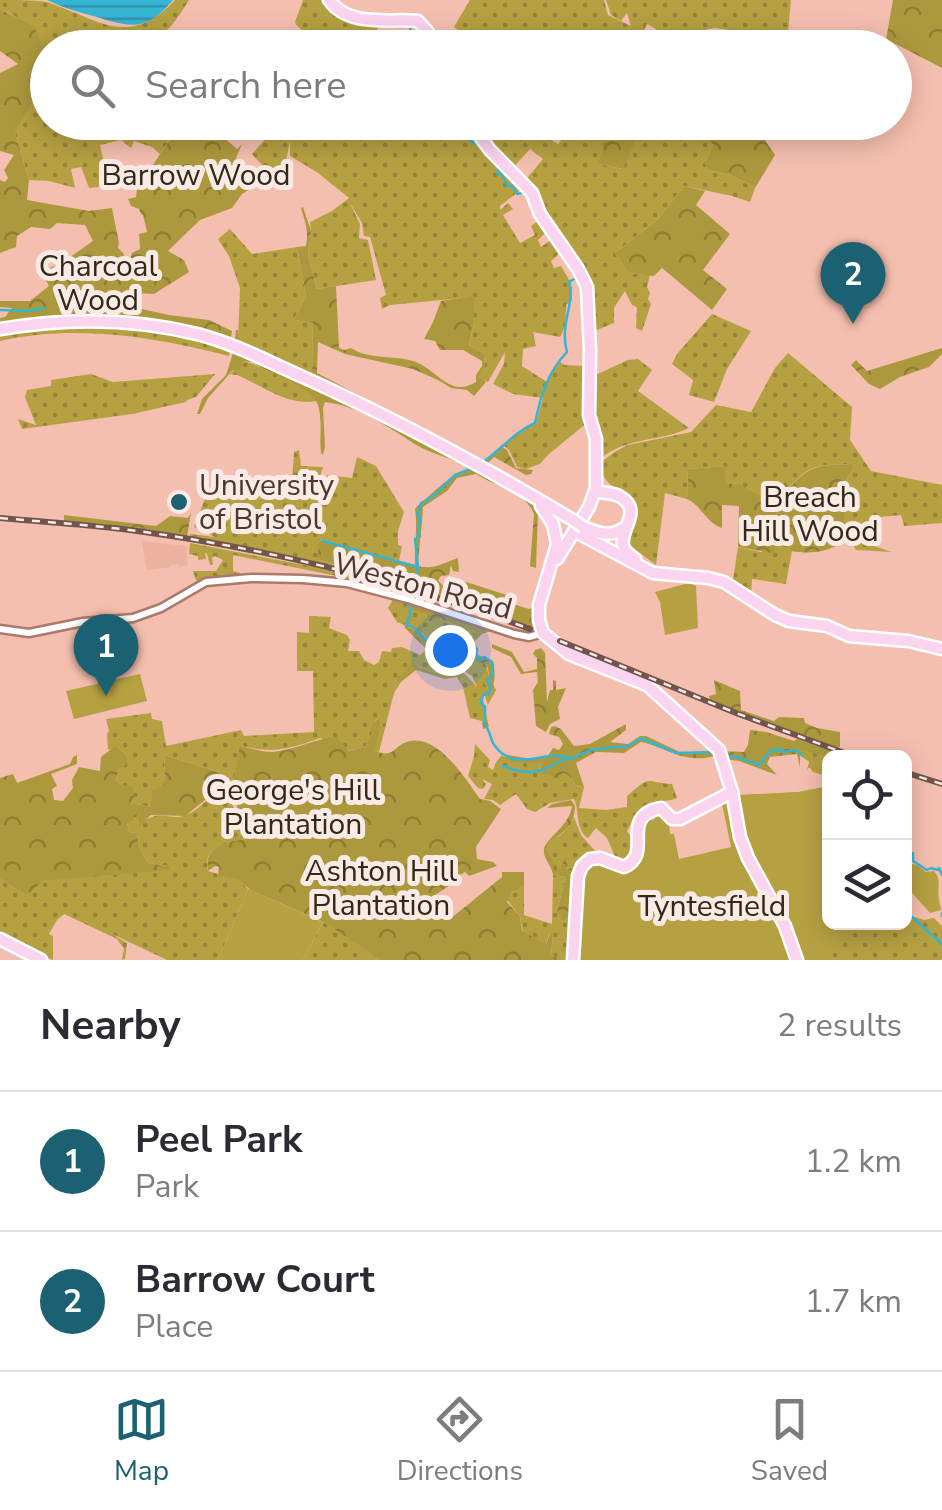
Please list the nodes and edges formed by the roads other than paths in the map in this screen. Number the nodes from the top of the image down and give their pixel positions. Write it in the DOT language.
graph roads {
  1 [pos="329,0"];
  2 [pos="426,30"];
  3 [pos="484,140"];
  4 [pos="0,331"];
  5 [pos="508,482"];
  6 [pos="599,493"];
  7 [pos="630,521"];
  8 [pos="569,536"];
  9 [pos="636,560"];
  10 [pos="660,574"];
  11 [pos="0,629"];
  12 [pos="543,634"];
  13 [pos="942,649"];
  14 [pos="732,792"];
  15 [pos="0,939"];
  16 [pos="40,960"];
  17 [pos="573,960"];
  18 [pos="798,960"];
  1 -- 2 [label="main road"];
  3 -- 6 [label="main road"];
  4 -- 5 [label="main road"];
  5 -- 8 [label="main road"];
  5 -- 8 [label="main road"];
  6 -- 7 [label="main road"];
  6 -- 8 [label="main road"];
  7 -- 8 [label="main road"];
  7 -- 9 [label="main road"];
  8 -- 9 [label="main road"];
  8 -- 10 [label="main road"];
  8 -- 12 [label="main road"];
  9 -- 10 [label="main road"];
  10 -- 13 [label="main road"];
  11 -- 12 [label="street, Weston Road"];
  12 -- 14 [label="main road"];
  14 -- 17 [label="main road"];
  14 -- 18 [label="main road"];
  15 -- 16 [label="main road"];
}
